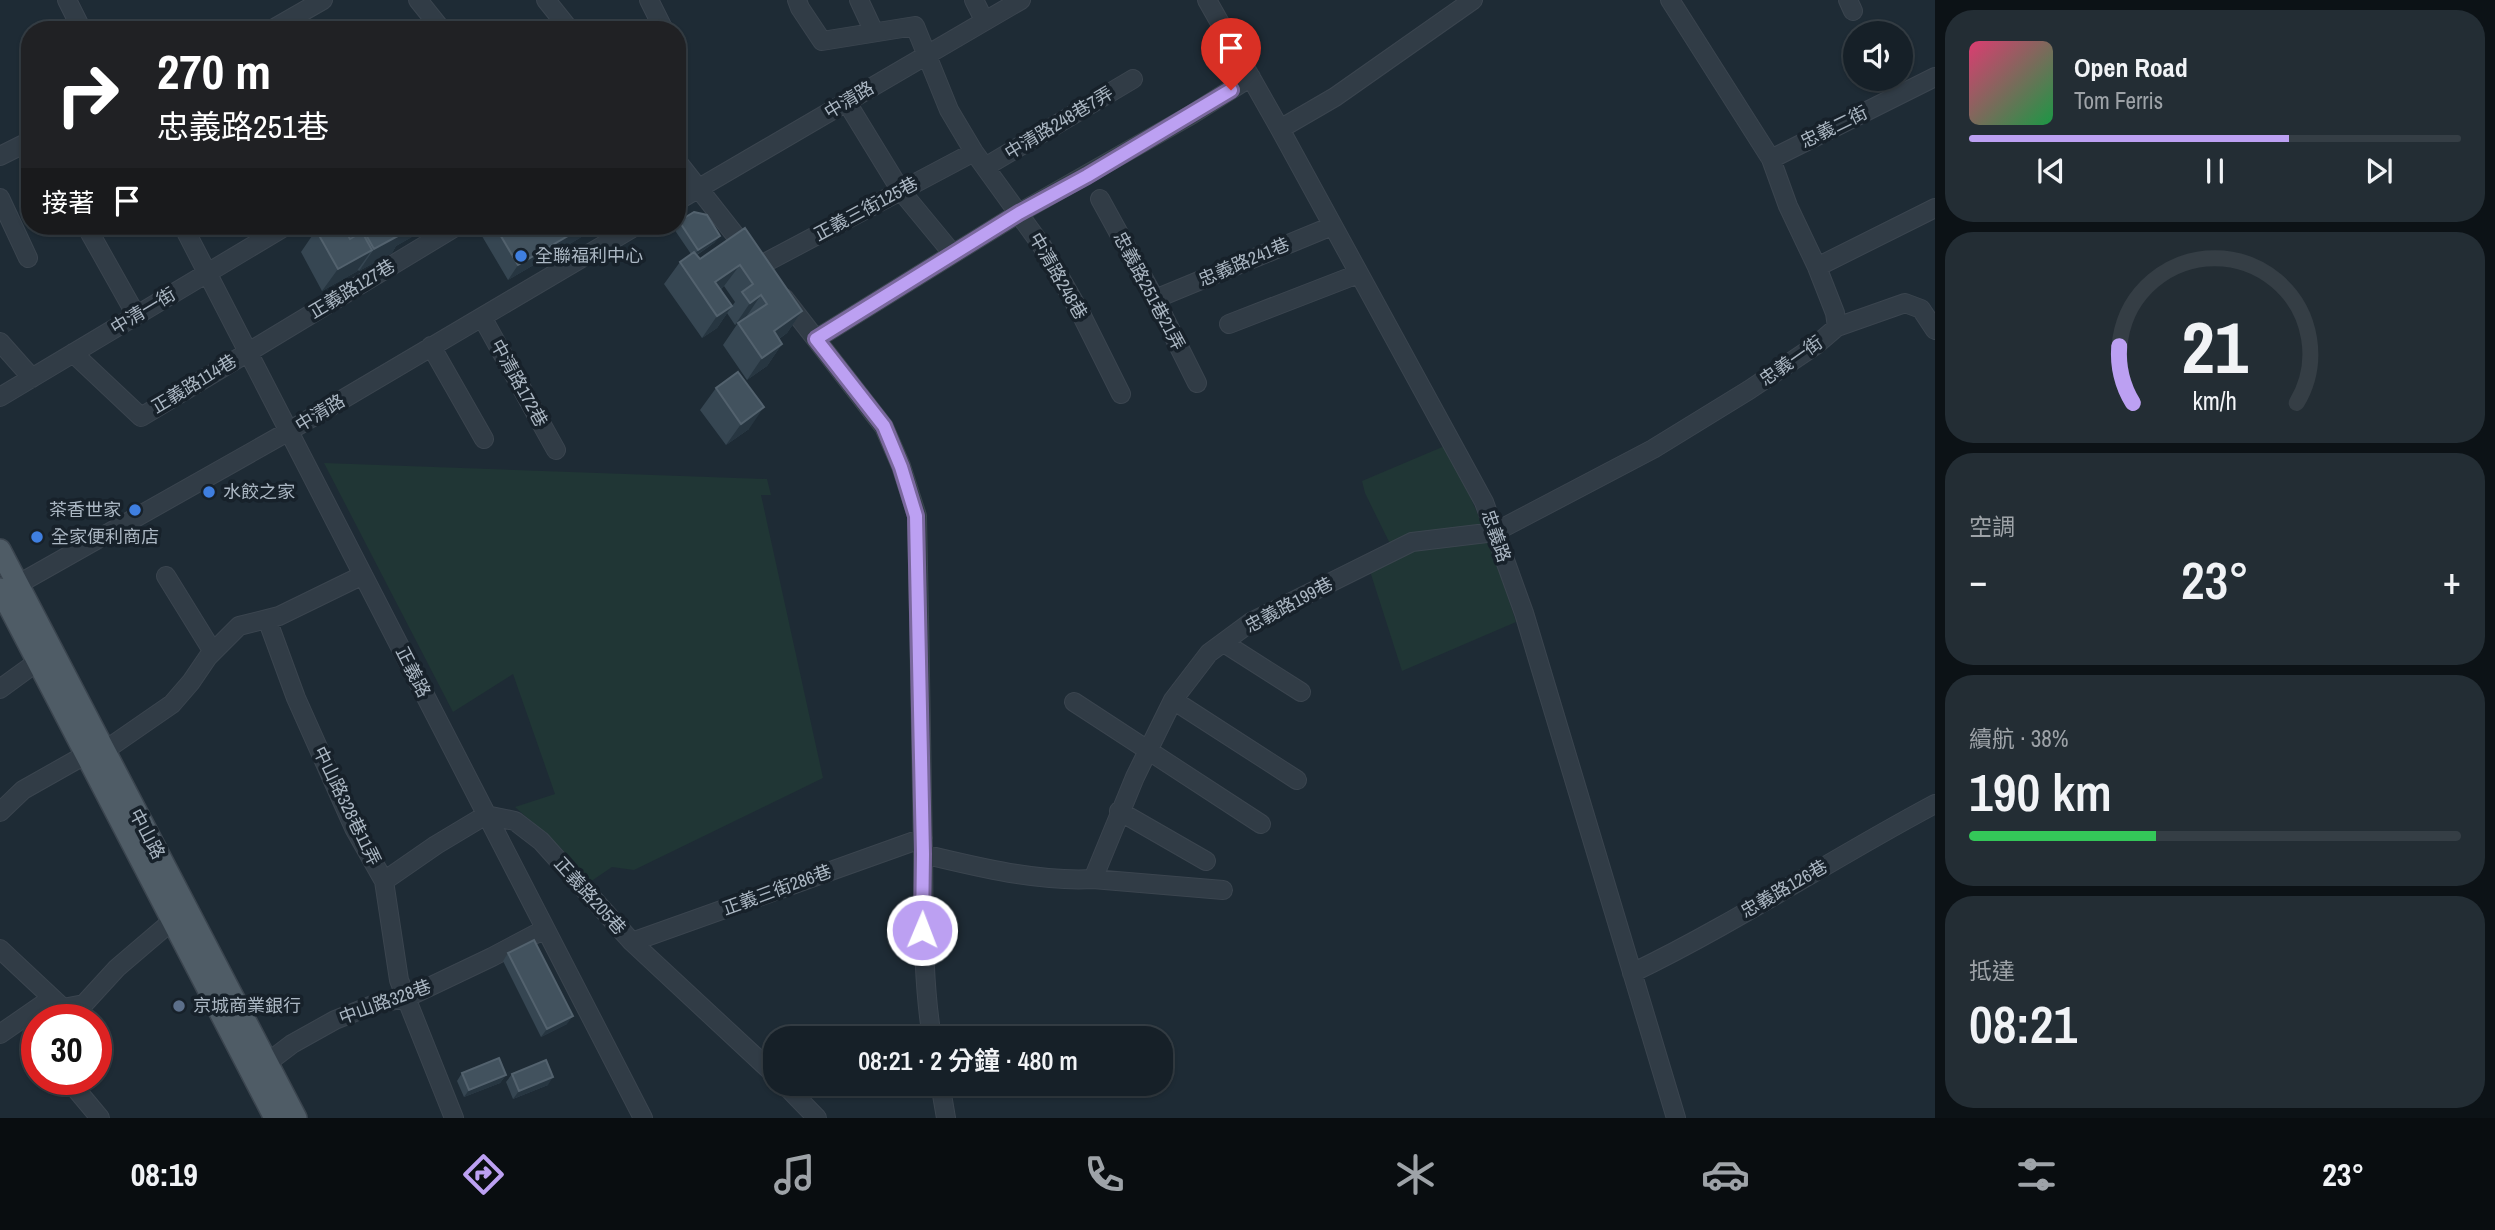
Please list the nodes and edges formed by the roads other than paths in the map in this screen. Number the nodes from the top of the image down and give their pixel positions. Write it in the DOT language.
graph roads {
  1 [pos="66,0"];
  2 [pos="323,0"];
  3 [pos="418,0"];
  4 [pos="546,0"];
  5 [pos="649,0"];
  6 [pos="797,0"];
  7 [pos="859,0"];
  8 [pos="974,0"];
  9 [pos="1021,0"];
  10 [pos="1206,0"];
  11 [pos="1473,0"];
  12 [pos="1670,0"];
  13 [pos="984,20"];
  14 [pos="77,21"];
  15 [pos="287,21"];
  16 [pos="435,21"];
  17 [pos="563,21"];
  18 [pos="660,21"];
  19 [pos="874,33"];
  20 [pos="925,55"];
  21 [pos="1251,77"];
  22 [pos="1935,77"];
  23 [pos="1133,79"];
  24 [pos="846,101"];
  25 [pos="1280,129"];
  26 [pos="21,146"];
  27 [pos="974,152"];
  28 [pos="0,156"];
  29 [pos="1771,159"];
  30 [pos="985,167"];
  31 [pos="686,172"];
  32 [pos="699,188"];
  33 [pos="901,191"];
  34 [pos="686,196"];
  35 [pos="0,198"];
  36 [pos="1100,199"];
  37 [pos="1935,208"];
  38 [pos="1019,213"];
  39 [pos="1332,226"];
  40 [pos="91,235"];
  41 [pos="188,235"];
  42 [pos="271,235"];
  43 [pos="442,235"];
  44 [pos="605,235"];
  45 [pos="953,254"];
  46 [pos="28,258"];
  47 [pos="1817,267"];
  48 [pos="207,272"];
  49 [pos="1359,274"];
  50 [pos="767,276"];
  51 [pos="1155,299"];
  52 [pos="136,315"];
  53 [pos="482,317"];
  54 [pos="1229,324"];
  55 [pos="1837,327"];
  56 [pos="1935,330"];
  57 [pos="816,339"];
  58 [pos="0,342"];
  59 [pos="432,346"];
  60 [pos="248,352"];
  61 [pos="73,353"];
  62 [pos="32,378"];
  63 [pos="1197,383"];
  64 [pos="1121,394"];
  65 [pos="0,397"];
  66 [pos="289,431"];
  67 [pos="484,439"];
  68 [pos="556,450"];
  69 [pos="1495,532"];
  70 [pos="0,550"];
  71 [pos="363,575"];
  72 [pos="166,576"];
  73 [pos="5,590"];
  74 [pos="267,619"];
  75 [pos="1224,643"];
  76 [pos="213,652"];
  77 [pos="37,662"];
  78 [pos="0,688"];
  79 [pos="1301,692"];
  80 [pos="1174,700"];
  81 [pos="1074,702"];
  82 [pos="1149,750"];
  83 [pos="94,753"];
  84 [pos="1297,780"];
  85 [pos="1935,804"];
  86 [pos="1119,811"];
  87 [pos="0,813"];
  88 [pos="486,815"];
  89 [pos="1261,824"];
  90 [pos="923,846"];
  91 [pos="1206,861"];
  92 [pos="1093,879"];
  93 [pos="384,881"];
  94 [pos="1223,890"];
  95 [pos="173,921"];
  96 [pos="545,929"];
  97 [pos="632,942"];
  98 [pos="0,949"];
  99 [pos="1632,973"];
  100 [pos="406,998"];
  101 [pos="57,1004"];
  102 [pos="84,1004"];
  103 [pos="21,1026"];
  104 [pos="930,1026"];
  105 [pos="0,1034"];
  106 [pos="267,1063"];
  107 [pos="763,1064"];
  108 [pos="81,1095"];
  109 [pos="796,1096"];
  110 [pos="942,1096"];
  111 [pos="814,1114"];
  112 [pos="100,1118"];
  113 [pos="275,1118"];
  114 [pos="296,1118"];
  115 [pos="454,1118"];
  116 [pos="643,1118"];
  117 [pos="794,1118"];
  118 [pos="946,1118"];
  119 [pos="1676,1118"];
  1 -- 14 [label="street"];
  2 -- 15 [label="street"];
  3 -- 16 [label="street"];
  4 -- 17 [label="street"];
  5 -- 18 [label="street"];
  6 -- 19 [label="street"];
  7 -- 19 [label="street"];
  8 -- 13 [label="street"];
  9 -- 13 [label="street, 中清路"];
  10 -- 21 [label="street, 忠義路"];
  11 -- 25 [label="street"];
  12 -- 29 [label="street, 忠義一街"];
  13 -- 20 [label="street, 中清路"];
  19 -- 20 [label="street, 中清路248巷"];
  20 -- 24 [label="street, 中清路"];
  20 -- 27 [label="street, 中清路248巷"];
  21 -- 25 [label="street, 忠義路"];
  21 -- 38 [label="street"];
  22 -- 29 [label="street, 忠義二街"];
  23 -- 30 [label="street, 中清路248巷7弄"];
  24 -- 32 [label="street, 中清路"];
  24 -- 33 [label="street"];
  25 -- 39 [label="street, 忠義路"];
  26 -- 28 [label="street"];
  27 -- 30 [label="street, 中清路248巷"];
  27 -- 33 [label="street, 正義三街125巷"];
  29 -- 47 [label="street, 忠義一街"];
  30 -- 38 [label="street, 中清路248巷"];
  31 -- 32 [label="street"];
  32 -- 34 [label="street, 中清路"];
  32 -- 50 [label="street"];
  33 -- 45 [label="street"];
  33 -- 50 [label="street, 正義三街125巷"];
  35 -- 46 [label="street"];
  36 -- 51 [label="street, 忠義路251巷21弄"];
  37 -- 47 [label="street"];
  38 -- 45 [label="street"];
  38 -- 64 [label="street, 中清路248巷"];
  39 -- 49 [label="street, 忠義路"];
  39 -- 51 [label="street, 忠義路241巷"];
  40 -- 52 [label="street"];
  41 -- 48 [label="street, 正義路"];
  42 -- 48 [label="street, 中清一街"];
  43 -- 60 [label="street, 正義路127巷"];
  44 -- 53 [label="street, 中清路"];
  45 -- 57 [label="street"];
  47 -- 55 [label="street, 忠義一街"];
  48 -- 52 [label="street, 中清一街"];
  48 -- 60 [label="street, 正義路"];
  49 -- 54 [label="street"];
  49 -- 69 [label="street, 忠義路"];
  50 -- 57 [label="street"];
  51 -- 63 [label="street, 忠義路251巷21弄"];
  52 -- 61 [label="street, 中清一街"];
  53 -- 59 [label="street, 中清路"];
  53 -- 68 [label="street, 中清路172巷"];
  55 -- 56 [label="street"];
  55 -- 69 [label="street, 忠義一街"];
  57 -- 90 [label="street"];
  58 -- 62 [label="street"];
  59 -- 66 [label="street, 中清路"];
  59 -- 67 [label="street"];
  60 -- 61 [label="street, 正義路114巷"];
  60 -- 66 [label="street, 正義路"];
  61 -- 62 [label="street, 中清一街"];
  62 -- 65 [label="street, 中清一街"];
  66 -- 71 [label="street, 正義路"];
  66 -- 73 [label="street, 中清路"];
  69 -- 75 [label="street, 忠義路199巷"];
  69 -- 99 [label="street, 忠義路"];
  70 -- 73 [label="main road, 中山路"];
  71 -- 74 [label="street"];
  71 -- 88 [label="street, 正義路"];
  72 -- 76 [label="street"];
  73 -- 77 [label="main road, 中山路"];
  73 -- 83 [label="main road, 中山路"];
  74 -- 76 [label="street"];
  74 -- 93 [label="street, 中山路328巷11弄"];
  75 -- 79 [label="street"];
  75 -- 80 [label="street, 忠義路199巷"];
  76 -- 83 [label="street"];
  77 -- 78 [label="street"];
  77 -- 83 [label="main road, 中山路"];
  80 -- 82 [label="street, 忠義路199巷"];
  80 -- 84 [label="street"];
  81 -- 82 [label="street"];
  82 -- 86 [label="street, 忠義路199巷"];
  82 -- 89 [label="street"];
  83 -- 87 [label="street"];
  83 -- 95 [label="main road, 中山路"];
  83 -- 106 [label="main road, 中山路"];
  85 -- 99 [label="street, 忠義路126巷"];
  86 -- 91 [label="street"];
  86 -- 92 [label="street, 忠義路199巷"];
  88 -- 93 [label="street"];
  88 -- 96 [label="street, 正義路"];
  88 -- 97 [label="street, 正義路205巷"];
  90 -- 92 [label="street"];
  90 -- 97 [label="street, 正義三街286巷"];
  90 -- 104 [label="street"];
  92 -- 94 [label="street"];
  93 -- 100 [label="street, 中山路328巷11弄"];
  95 -- 102 [label="street"];
  95 -- 113 [label="main road, 中山路"];
  96 -- 100 [label="street, 中山路328巷"];
  96 -- 116 [label="street, 正義路"];
  97 -- 107 [label="street, 正義路205巷"];
  98 -- 101 [label="street"];
  99 -- 119 [label="street, 忠義路"];
  100 -- 106 [label="street, 中山路328巷"];
  100 -- 115 [label="street, 中山路328巷11弄"];
  103 -- 105 [label="street"];
  106 -- 114 [label="main road, 中山路"];
  108 -- 112 [label="street"];
  109 -- 111 [label="street"];
  110 -- 118 [label="street"];
  111 -- 117 [label="street"];
}
